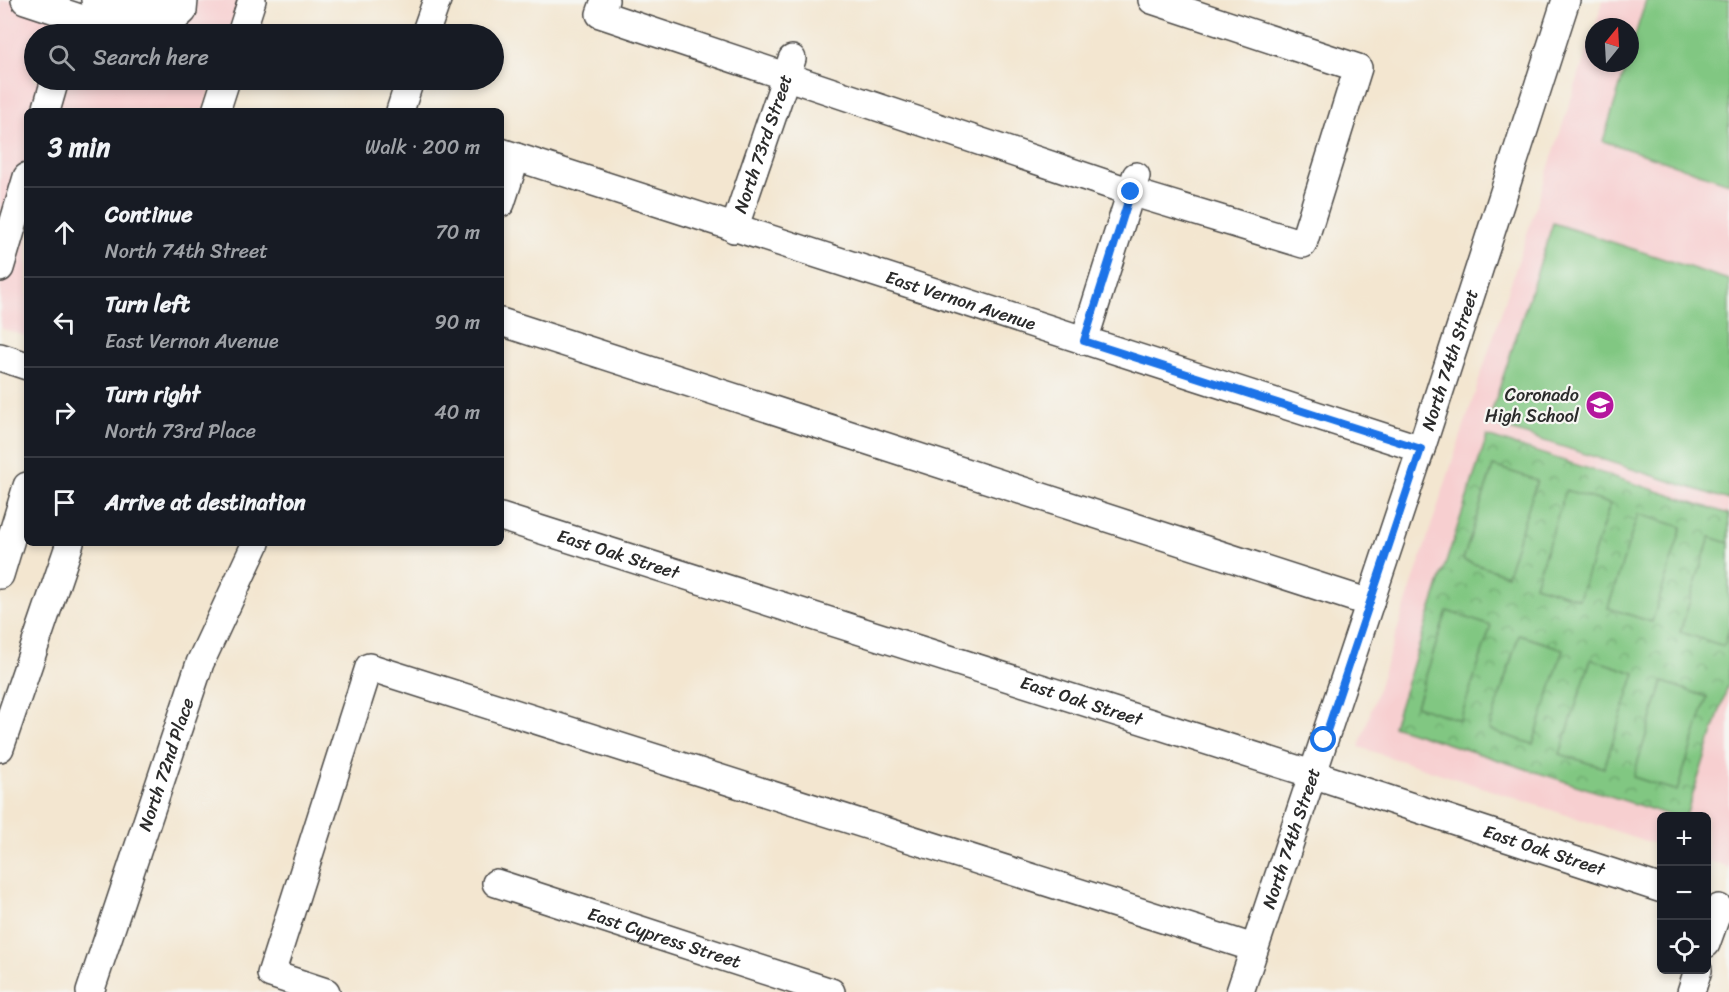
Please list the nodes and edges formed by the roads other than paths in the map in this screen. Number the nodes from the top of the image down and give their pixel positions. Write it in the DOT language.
graph roads {
  1 [pos="25,0"];
  2 [pos="95,0"];
  3 [pos="160,0"];
  4 [pos="184,0"];
  5 [pos="252,0"];
  6 [pos="436,0"];
  7 [pos="605,0"];
  8 [pos="1152,0"];
  9 [pos="1566,0"];
  10 [pos="98,24"];
  11 [pos="169,24"];
  12 [pos="244,24"];
  13 [pos="428,24"];
  14 [pos="789,67"];
  15 [pos="52,90"];
  16 [pos="223,90"];
  17 [pos="407,90"];
  18 [pos="47,108"];
  19 [pos="217,108"];
  20 [pos="401,108"];
  21 [pos="508,155"];
  22 [pos="504,182"];
  23 [pos="1134,183"];
  24 [pos="24,187"];
  25 [pos="734,229"];
  26 [pos="0,268"];
  27 [pos="504,323"];
  28 [pos="1084,341"];
  29 [pos="0,357"];
  30 [pos="24,365"];
  31 [pos="1421,449"];
  32 [pos="24,496"];
  33 [pos="504,519"];
  34 [pos="69,546"];
  35 [pos="255,546"];
  36 [pos="0,575"];
  37 [pos="1370,603"];
  38 [pos="0,748"];
  39 [pos="1312,774"];
  40 [pos="496,884"];
  41 [pos="1657,887"];
  42 [pos="1718,908"];
  43 [pos="1711,931"];
  44 [pos="1254,948"];
  45 [pos="1696,974"];
  46 [pos="90,992"];
  47 [pos="326,992"];
  48 [pos="831,992"];
  49 [pos="1240,992"];
  50 [pos="1691,992"];
  1 -- 10 [label="street"];
  2 -- 3 [label="street"];
  4 -- 11 [label="street"];
  5 -- 12 [label="street"];
  6 -- 13 [label="street"];
  7 -- 14 [label="street"];
  8 -- 23 [label="street"];
  9 -- 31 [label="street, North 74th Street"];
  14 -- 23 [label="street"];
  14 -- 25 [label="street, North 73rd Street"];
  15 -- 18 [label="street"];
  16 -- 19 [label="street"];
  17 -- 20 [label="street"];
  21 -- 22 [label="street"];
  21 -- 25 [label="street, East Vernon Avenue"];
  23 -- 28 [label="street"];
  24 -- 26 [label="street"];
  25 -- 28 [label="street, East Vernon Avenue"];
  27 -- 37 [label="street"];
  28 -- 31 [label="street, East Vernon Avenue"];
  29 -- 30 [label="street"];
  31 -- 37 [label="street, North 74th Street"];
  32 -- 36 [label="street"];
  33 -- 39 [label="street, East Oak Street"];
  34 -- 38 [label="street"];
  35 -- 46 [label="street, North 72nd Place"];
  37 -- 39 [label="street, North 74th Street"];
  39 -- 41 [label="street, East Oak Street"];
  39 -- 44 [label="street, North 74th Street"];
  40 -- 48 [label="street, East Cypress Street"];
  42 -- 43 [label="street"];
  44 -- 47 [label="street"];
  44 -- 49 [label="street, North 74th Street"];
  45 -- 50 [label="street"];
}
